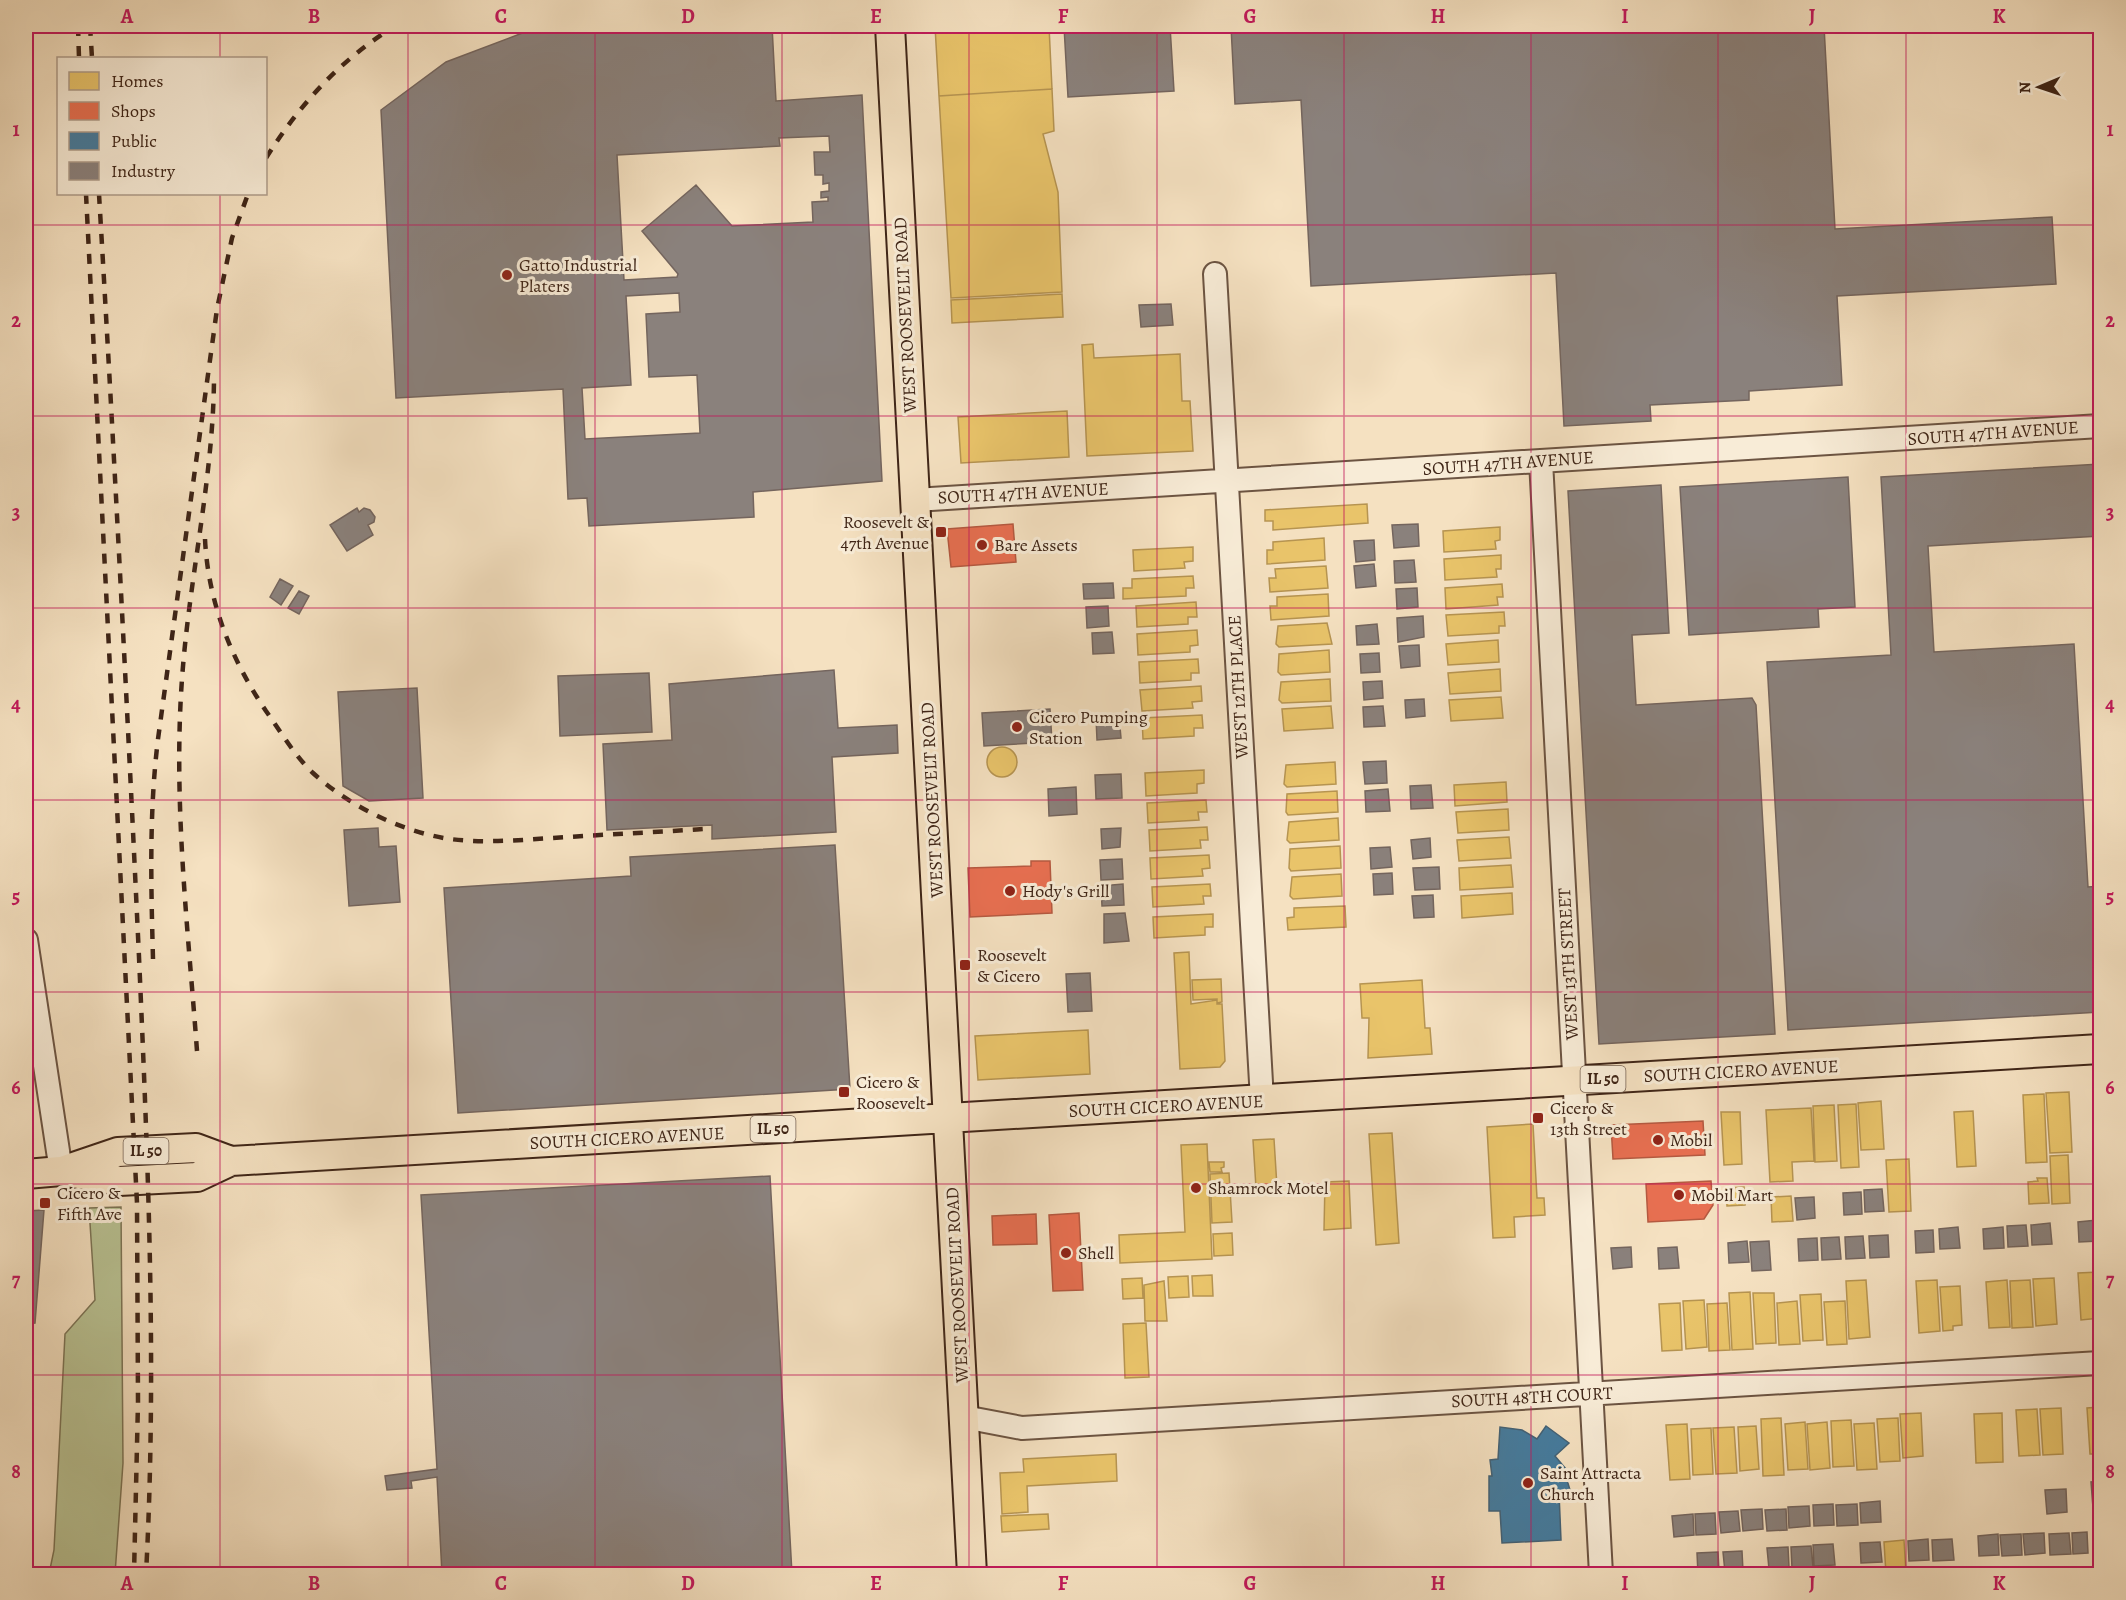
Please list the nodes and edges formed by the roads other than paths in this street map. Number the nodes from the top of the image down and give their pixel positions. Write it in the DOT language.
graph roads {
  1 [pos="890,26"];
  2 [pos="1215,274"];
  3 [pos="2100,426"];
  4 [pos="1541,461"];
  5 [pos="1225,480"];
  6 [pos="915,500"];
  7 [pos="26,940"];
  8 [pos="2100,1049"];
  9 [pos="1574,1081"];
  10 [pos="1262,1100"];
  11 [pos="948,1119"];
  12 [pos="62,1171"];
  13 [pos="26,1174"];
  14 [pos="2100,1363"];
  15 [pos="1591,1394"];
  16 [pos="964,1417"];
  17 [pos="972,1575"];
  18 [pos="1601,1575"];
  1 -- 6 [label="main road, WEST ROOSEVELT ROAD"];
  2 -- 5 [label="street, WEST 12TH PLACE"];
  3 -- 4 [label="street, SOUTH 47TH AVENUE"];
  4 -- 5 [label="street, SOUTH 47TH AVENUE"];
  4 -- 9 [label="street, WEST 13TH STREET"];
  5 -- 6 [label="street, SOUTH 47TH AVENUE"];
  5 -- 10 [label="street, WEST 12TH PLACE"];
  6 -- 11 [label="main road, WEST ROOSEVELT ROAD"];
  7 -- 12 [label="street"];
  8 -- 9 [label="main road, SOUTH CICERO AVENUE / IL 50"];
  9 -- 10 [label="main road, SOUTH CICERO AVENUE / IL 50"];
  9 -- 15 [label="street, WEST 13TH STREET"];
  10 -- 11 [label="main road, SOUTH CICERO AVENUE / IL 50"];
  11 -- 12 [label="main road, SOUTH CICERO AVENUE / IL 50"];
  11 -- 16 [label="main road, WEST ROOSEVELT ROAD"];
  12 -- 13 [label="main road, SOUTH CICERO AVENUE / IL 50"];
  14 -- 15 [label="street, SOUTH 48TH COURT"];
  15 -- 16 [label="street, SOUTH 48TH COURT"];
  15 -- 18 [label="street, WEST 13TH STREET"];
  16 -- 17 [label="main road, WEST ROOSEVELT ROAD"];
}
